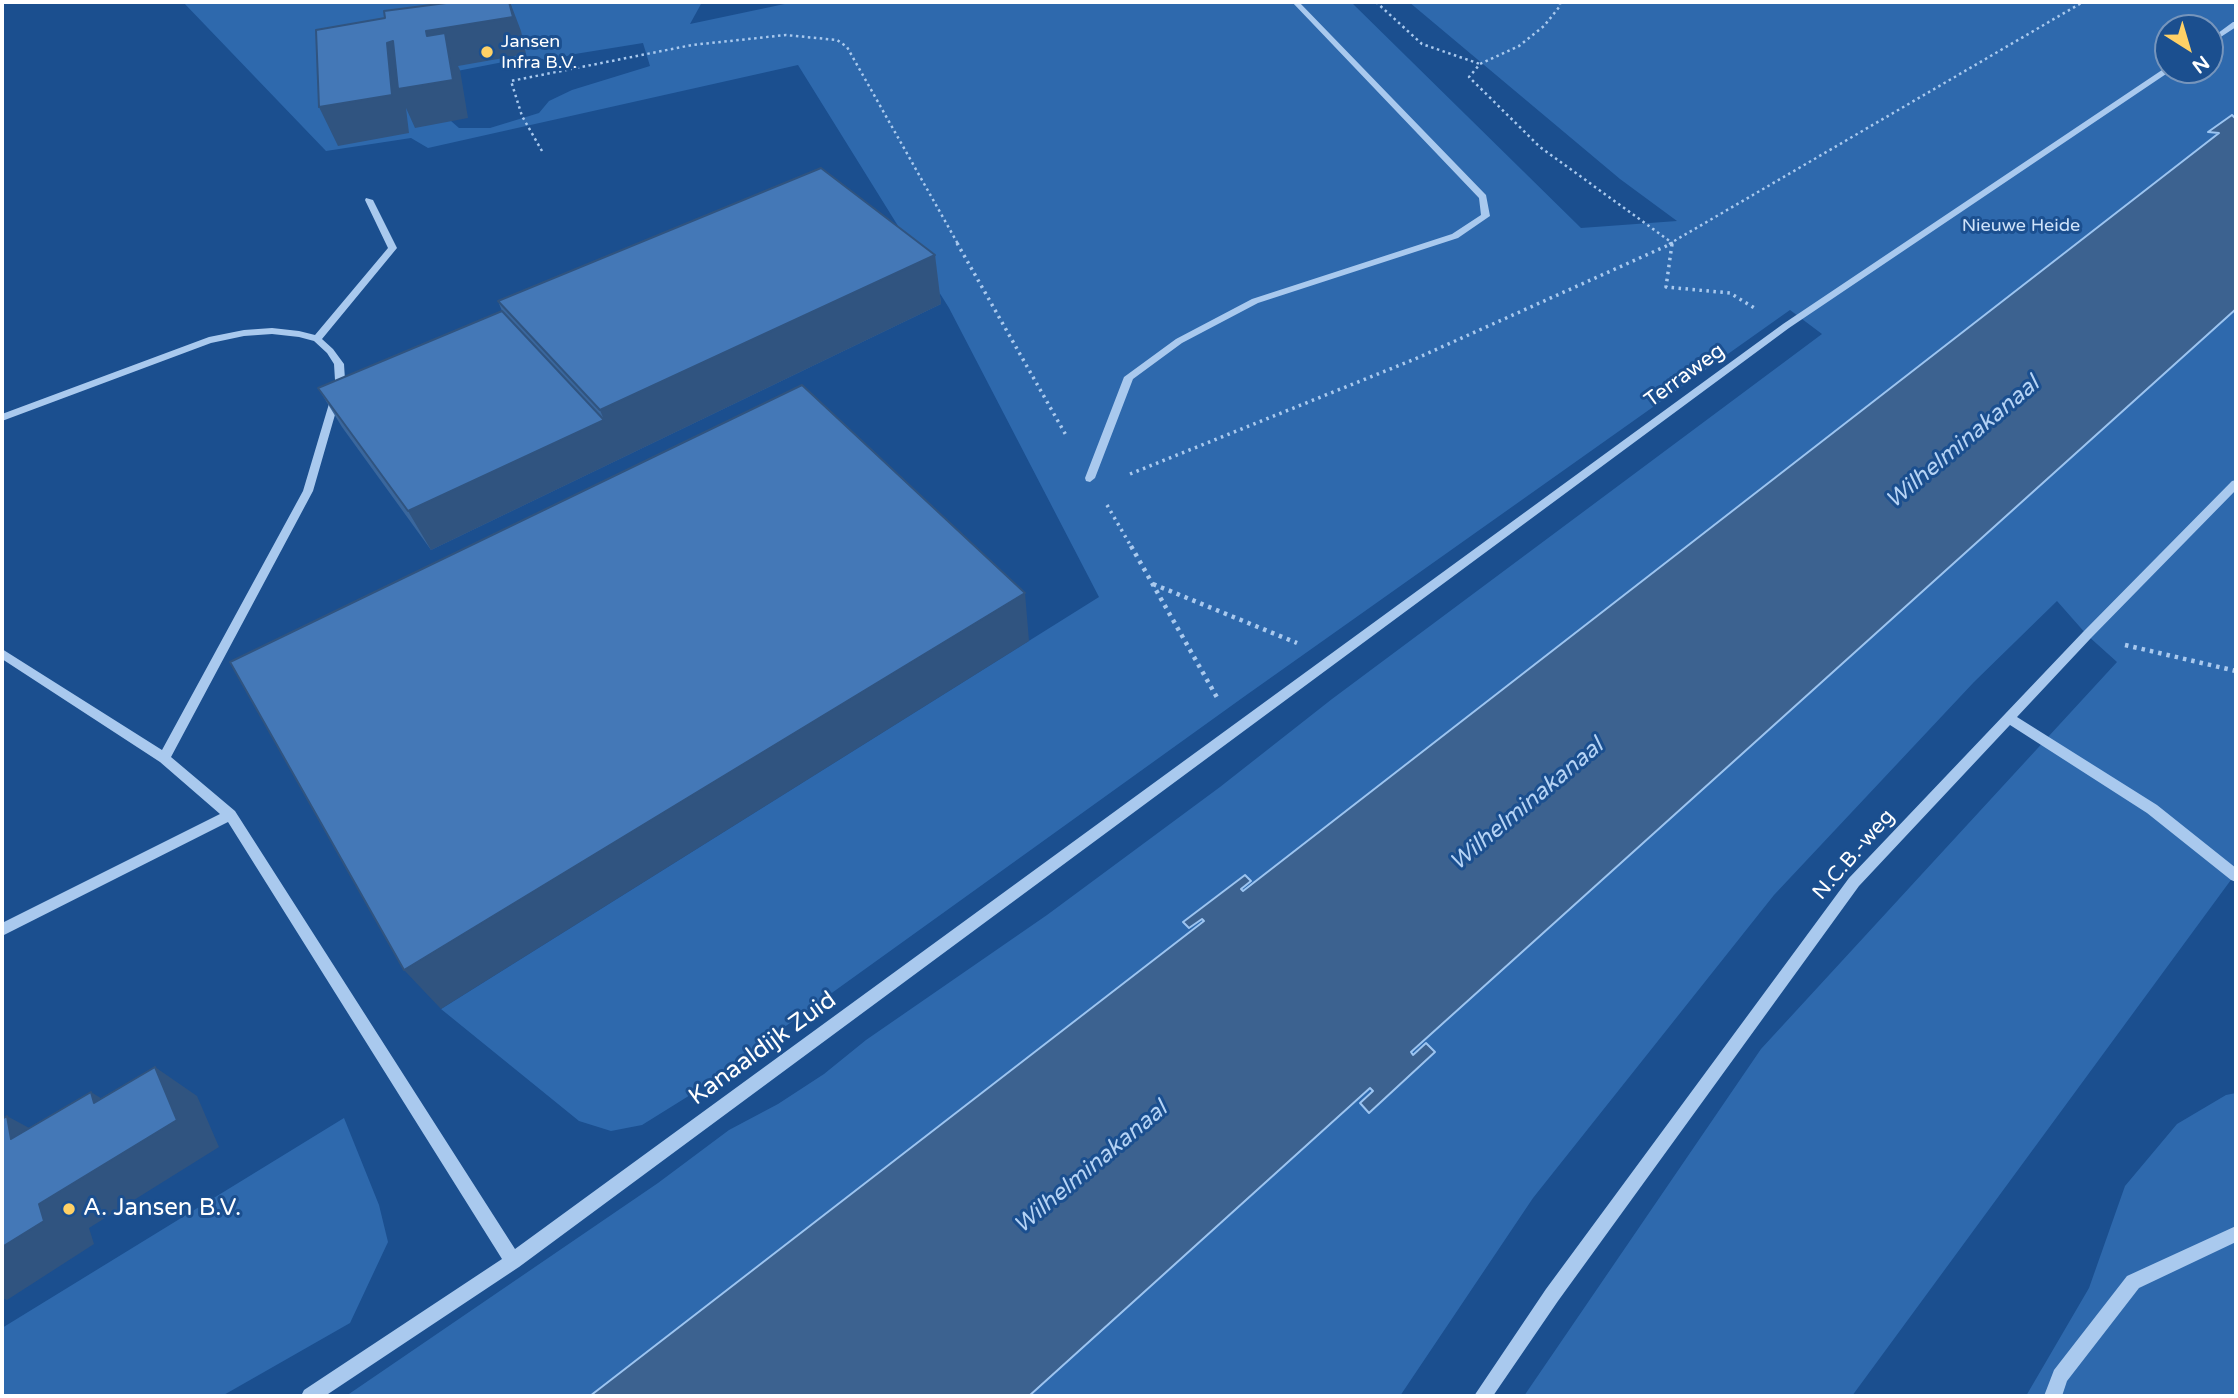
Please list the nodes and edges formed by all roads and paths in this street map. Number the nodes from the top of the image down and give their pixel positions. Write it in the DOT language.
graph roads {
  1 [pos="1295,2"];
  2 [pos="1376,2"];
  3 [pos="1560,2"];
  4 [pos="2083,2"];
  5 [pos="1480,64"];
  6 [pos="2154,79"];
  7 [pos="542,151"];
  8 [pos="369,200"];
  9 [pos="1672,243"];
  10 [pos="1786,326"];
  11 [pos="317,339"];
  12 [pos="2,418"];
  13 [pos="1071,444"];
  14 [pos="1122,477"];
  15 [pos="1090,478"];
  16 [pos="2236,484"];
  17 [pos="1103,499"];
  18 [pos="1152,584"];
  19 [pos="2087,635"];
  20 [pos="2,653"];
  21 [pos="1334,658"];
  22 [pos="2236,671"];
  23 [pos="2008,718"];
  24 [pos="1235,729"];
  25 [pos="164,758"];
  26 [pos="230,815"];
  27 [pos="2236,876"];
  28 [pos="2,929"];
  29 [pos="2236,1234"];
  30 [pos="513,1261"];
  31 [pos="1552,1294"];
  32 [pos="310,1396"];
  33 [pos="1483,1396"];
  34 [pos="2053,1396"];
  1 -- 15 [label="street"];
  2 -- 5 [label="path"];
  3 -- 5 [label="path"];
  4 -- 9 [label="path"];
  5 -- 9 [label="path"];
  6 -- 10 [label="street, Terraweg"];
  7 -- 13 [label="path"];
  8 -- 11 [label="street"];
  9 -- 10 [label="path"];
  9 -- 14 [label="path"];
  10 -- 21 [label="street, Terraweg"];
  11 -- 12 [label="street"];
  11 -- 25 [label="street"];
  16 -- 19 [label="street, N.C.B.-weg"];
  17 -- 18 [label="path"];
  18 -- 21 [label="path"];
  18 -- 24 [label="path"];
  19 -- 22 [label="path"];
  19 -- 23 [label="street, N.C.B.-weg"];
  20 -- 25 [label="street"];
  21 -- 24 [label="street, Terraweg"];
  23 -- 27 [label="street"];
  23 -- 31 [label="street, N.C.B.-weg"];
  24 -- 30 [label="street, Kanaaldijk Zuid"];
  25 -- 26 [label="street"];
  26 -- 28 [label="street"];
  26 -- 30 [label="street"];
  29 -- 34 [label="street"];
  30 -- 32 [label="street, Kanaaldijk Zuid"];
  31 -- 33 [label="street"];
}
